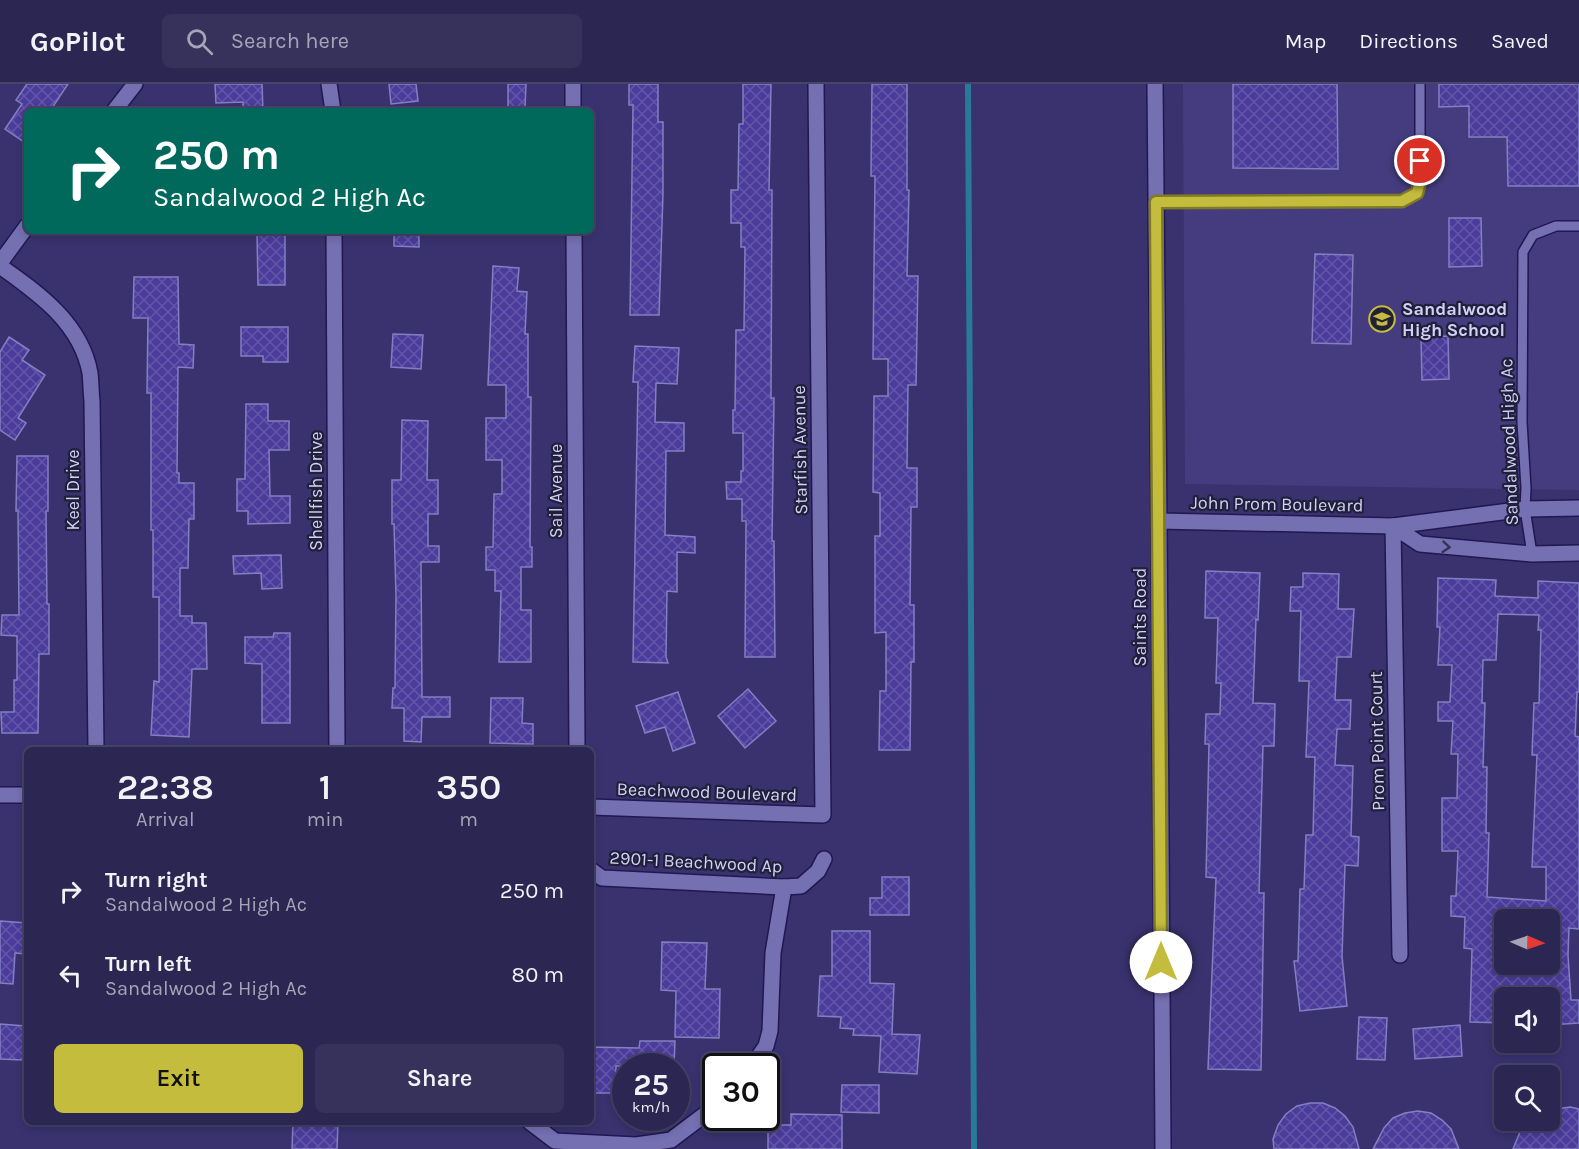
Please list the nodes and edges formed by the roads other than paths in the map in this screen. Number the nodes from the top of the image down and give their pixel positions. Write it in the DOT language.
graph roads {
  1 [pos="135,84"];
  2 [pos="329,84"];
  3 [pos="573,84"];
  4 [pos="816,84"];
  5 [pos="1155,84"];
  6 [pos="1420,84"];
  7 [pos="116,108"];
  8 [pos="333,108"];
  9 [pos="573,108"];
  10 [pos="1156,202"];
  11 [pos="1579,226"];
  12 [pos="24,230"];
  13 [pos="334,234"];
  14 [pos="574,234"];
  15 [pos="0,264"];
  16 [pos="1579,508"];
  17 [pos="1525,509"];
  18 [pos="1159,521"];
  19 [pos="1393,526"];
  20 [pos="1579,553"];
  21 [pos="1532,555"];
  22 [pos="96,747"];
  23 [pos="338,747"];
  24 [pos="577,747"];
  25 [pos="0,795"];
  26 [pos="24,795"];
  27 [pos="594,807"];
  28 [pos="823,815"];
  29 [pos="824,859"];
  30 [pos="594,872"];
  31 [pos="784,887"];
  32 [pos="1400,955"];
  33 [pos="761,1053"];
  34 [pos="702,1117"];
  35 [pos="534,1125"];
  36 [pos="1163,1149"];
  1 -- 7 [label="street"];
  2 -- 8 [label="street"];
  3 -- 9 [label="street"];
  4 -- 28 [label="street, Starfish Avenue"];
  5 -- 10 [label="street, Saints Road"];
  6 -- 10 [label="lane"];
  10 -- 18 [label="street, Saints Road"];
  11 -- 17 [label="lane, Sandalwood High Ac"];
  12 -- 15 [label="street"];
  13 -- 23 [label="street, Shellfish Drive"];
  14 -- 24 [label="street, Sail Avenue"];
  15 -- 22 [label="street, Keel Drive"];
  16 -- 17 [label="street, John Prom Boulevard"];
  17 -- 19 [label="street, John Prom Boulevard"];
  17 -- 21 [label="lane, Sandalwood High Ac"];
  18 -- 19 [label="street, John Prom Boulevard"];
  18 -- 36 [label="street, Saints Road"];
  19 -- 21 [label="street, one-way"];
  19 -- 32 [label="street, Prom Point Court"];
  20 -- 21 [label="street"];
  25 -- 26 [label="street"];
  27 -- 28 [label="street, Beachwood Boulevard"];
  29 -- 31 [label="street, 2901-1 Beachwood Ap"];
  30 -- 31 [label="street, 2901-1 Beachwood Ap"];
  31 -- 33 [label="street"];
  34 -- 35 [label="street"];
}
